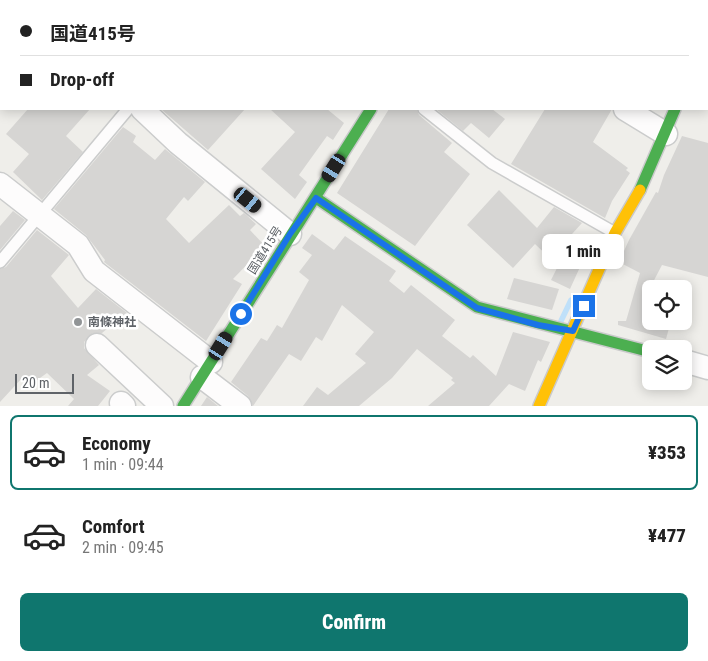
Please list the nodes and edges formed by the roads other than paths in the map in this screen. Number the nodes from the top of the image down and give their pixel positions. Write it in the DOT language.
graph roads {
  1 [pos="127,110"];
  2 [pos="143,110"];
  3 [pos="370,110"];
  4 [pos="425,110"];
  5 [pos="627,110"];
  6 [pos="675,110"];
  7 [pos="666,134"];
  8 [pos="0,184"];
  9 [pos="316,198"];
  10 [pos="41,215"];
  11 [pos="615,233"];
  12 [pos="290,234"];
  13 [pos="0,262"];
  14 [pos="573,331"];
  15 [pos="97,345"];
  16 [pos="642,350"];
  17 [pos="692,363"];
  18 [pos="708,368"];
  19 [pos="207,370"];
  20 [pos="162,406"];
  21 [pos="183,406"];
  22 [pos="240,406"];
  23 [pos="538,406"];
  1 -- 10 [label="lane"];
  2 -- 12 [label="street"];
  3 -- 9 [label="main road, 国道415号"];
  4 -- 11 [label="lane"];
  5 -- 7 [label="street"];
  6 -- 7 [label="main road"];
  7 -- 11 [label="main road"];
  8 -- 10 [label="street"];
  9 -- 12 [label="main road, 国道415号"];
  9 -- 14 [label="main road"];
  10 -- 13 [label="lane"];
  10 -- 19 [label="street"];
  11 -- 14 [label="main road"];
  12 -- 19 [label="main road, 国道415号"];
  14 -- 16 [label="main road"];
  14 -- 23 [label="main road"];
  15 -- 20 [label="street"];
  17 -- 18 [label="street"];
  19 -- 21 [label="main road, 国道415号"];
  19 -- 22 [label="street"];
}
